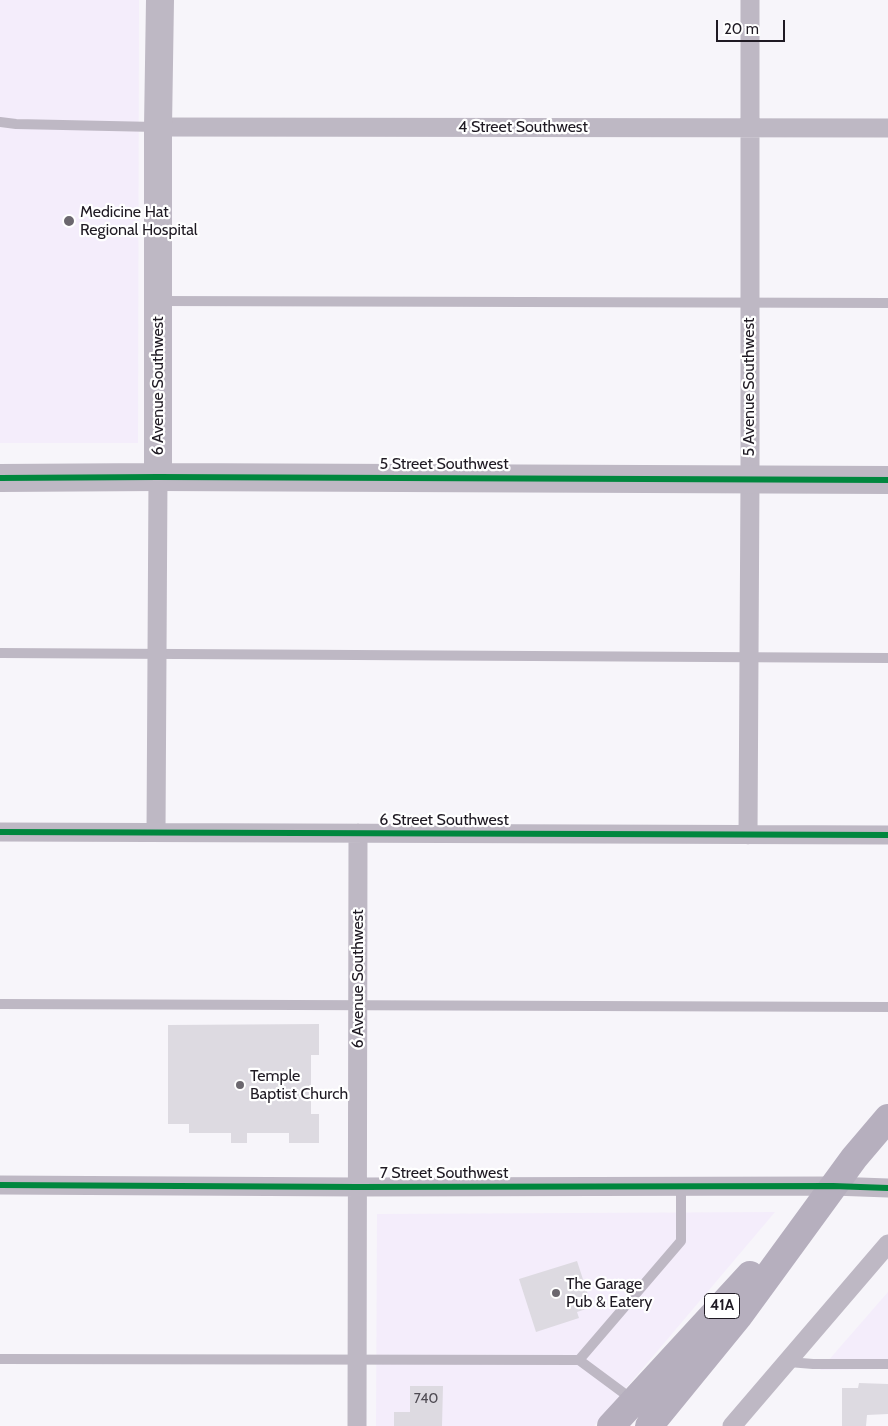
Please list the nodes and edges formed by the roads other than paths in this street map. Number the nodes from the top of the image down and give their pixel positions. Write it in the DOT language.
graph roads {
  1 [pos="160,0"];
  2 [pos="750,0"];
  3 [pos="0,122"];
  4 [pos="158,127"];
  5 [pos="749,128"];
  6 [pos="888,128"];
  7 [pos="159,301"];
  8 [pos="749,302"];
  9 [pos="888,303"];
  10 [pos="158,477"];
  11 [pos="0,478"];
  12 [pos="750,480"];
  13 [pos="888,480"];
  14 [pos="0,653"];
  15 [pos="157,653"];
  16 [pos="748,658"];
  17 [pos="888,658"];
  18 [pos="0,832"];
  19 [pos="156,832"];
  20 [pos="358,833"];
  21 [pos="748,834"];
  22 [pos="888,835"];
  23 [pos="0,1004"];
  24 [pos="357,1005"];
  25 [pos="888,1007"];
  26 [pos="888,1118"];
  27 [pos="0,1185"];
  28 [pos="681,1186"];
  29 [pos="833,1186"];
  30 [pos="357,1187"];
  31 [pos="888,1188"];
  32 [pos="888,1244"];
  33 [pos="0,1359"];
  34 [pos="357,1360"];
  35 [pos="579,1360"];
  36 [pos="789,1362"];
  37 [pos="888,1364"];
  38 [pos="634,1401"];
  39 [pos="357,1426"];
  40 [pos="611,1426"];
  41 [pos="649,1426"];
  42 [pos="732,1426"];
  1 -- 4 [label="street, 6 Avenue Southwest"];
  2 -- 5 [label="street, 5 Avenue Southwest"];
  3 -- 4 [label="lane"];
  4 -- 5 [label="street, 4 Street Southwest"];
  4 -- 7 [label="street, 6 Avenue Southwest"];
  5 -- 6 [label="street, 4 Street Southwest"];
  5 -- 8 [label="street, 5 Avenue Southwest"];
  7 -- 8 [label="lane"];
  7 -- 10 [label="street, 6 Avenue Southwest"];
  8 -- 9 [label="lane"];
  8 -- 12 [label="street, 5 Avenue Southwest"];
  10 -- 11 [label="street, 5 Street Southwest"];
  10 -- 12 [label="street, 5 Street Southwest"];
  10 -- 15 [label="street, 6 Avenue Southwest"];
  12 -- 13 [label="street, 5 Street Southwest"];
  12 -- 16 [label="street, 5 Avenue Southwest"];
  14 -- 15 [label="lane"];
  15 -- 16 [label="lane"];
  15 -- 19 [label="street, 6 Avenue Southwest"];
  16 -- 17 [label="lane"];
  16 -- 21 [label="street, 5 Avenue Southwest"];
  18 -- 19 [label="street, 6 Street Southwest"];
  19 -- 20 [label="street, 6 Street Southwest"];
  20 -- 21 [label="street, 6 Street Southwest"];
  20 -- 24 [label="street, 6 Avenue Southwest"];
  21 -- 22 [label="street, 6 Street Southwest"];
  23 -- 24 [label="lane"];
  24 -- 25 [label="lane"];
  24 -- 30 [label="street, 6 Avenue Southwest"];
  26 -- 29 [label="main road, 41A"];
  27 -- 30 [label="street, 7 Street Southwest"];
  28 -- 29 [label="street, 7 Street Southwest"];
  28 -- 30 [label="street, 7 Street Southwest"];
  28 -- 35 [label="lane"];
  29 -- 31 [label="street, 7 Street Southwest"];
  29 -- 38 [label="main road, 41A"];
  29 -- 41 [label="main road, 41A"];
  30 -- 34 [label="street, 6 Avenue Southwest"];
  32 -- 36 [label="street"];
  33 -- 34 [label="lane"];
  34 -- 35 [label="lane"];
  34 -- 39 [label="street, 6 Avenue Southwest"];
  35 -- 38 [label="lane"];
  36 -- 37 [label="lane"];
  36 -- 42 [label="street"];
  38 -- 40 [label="main road, 41A"];
}
